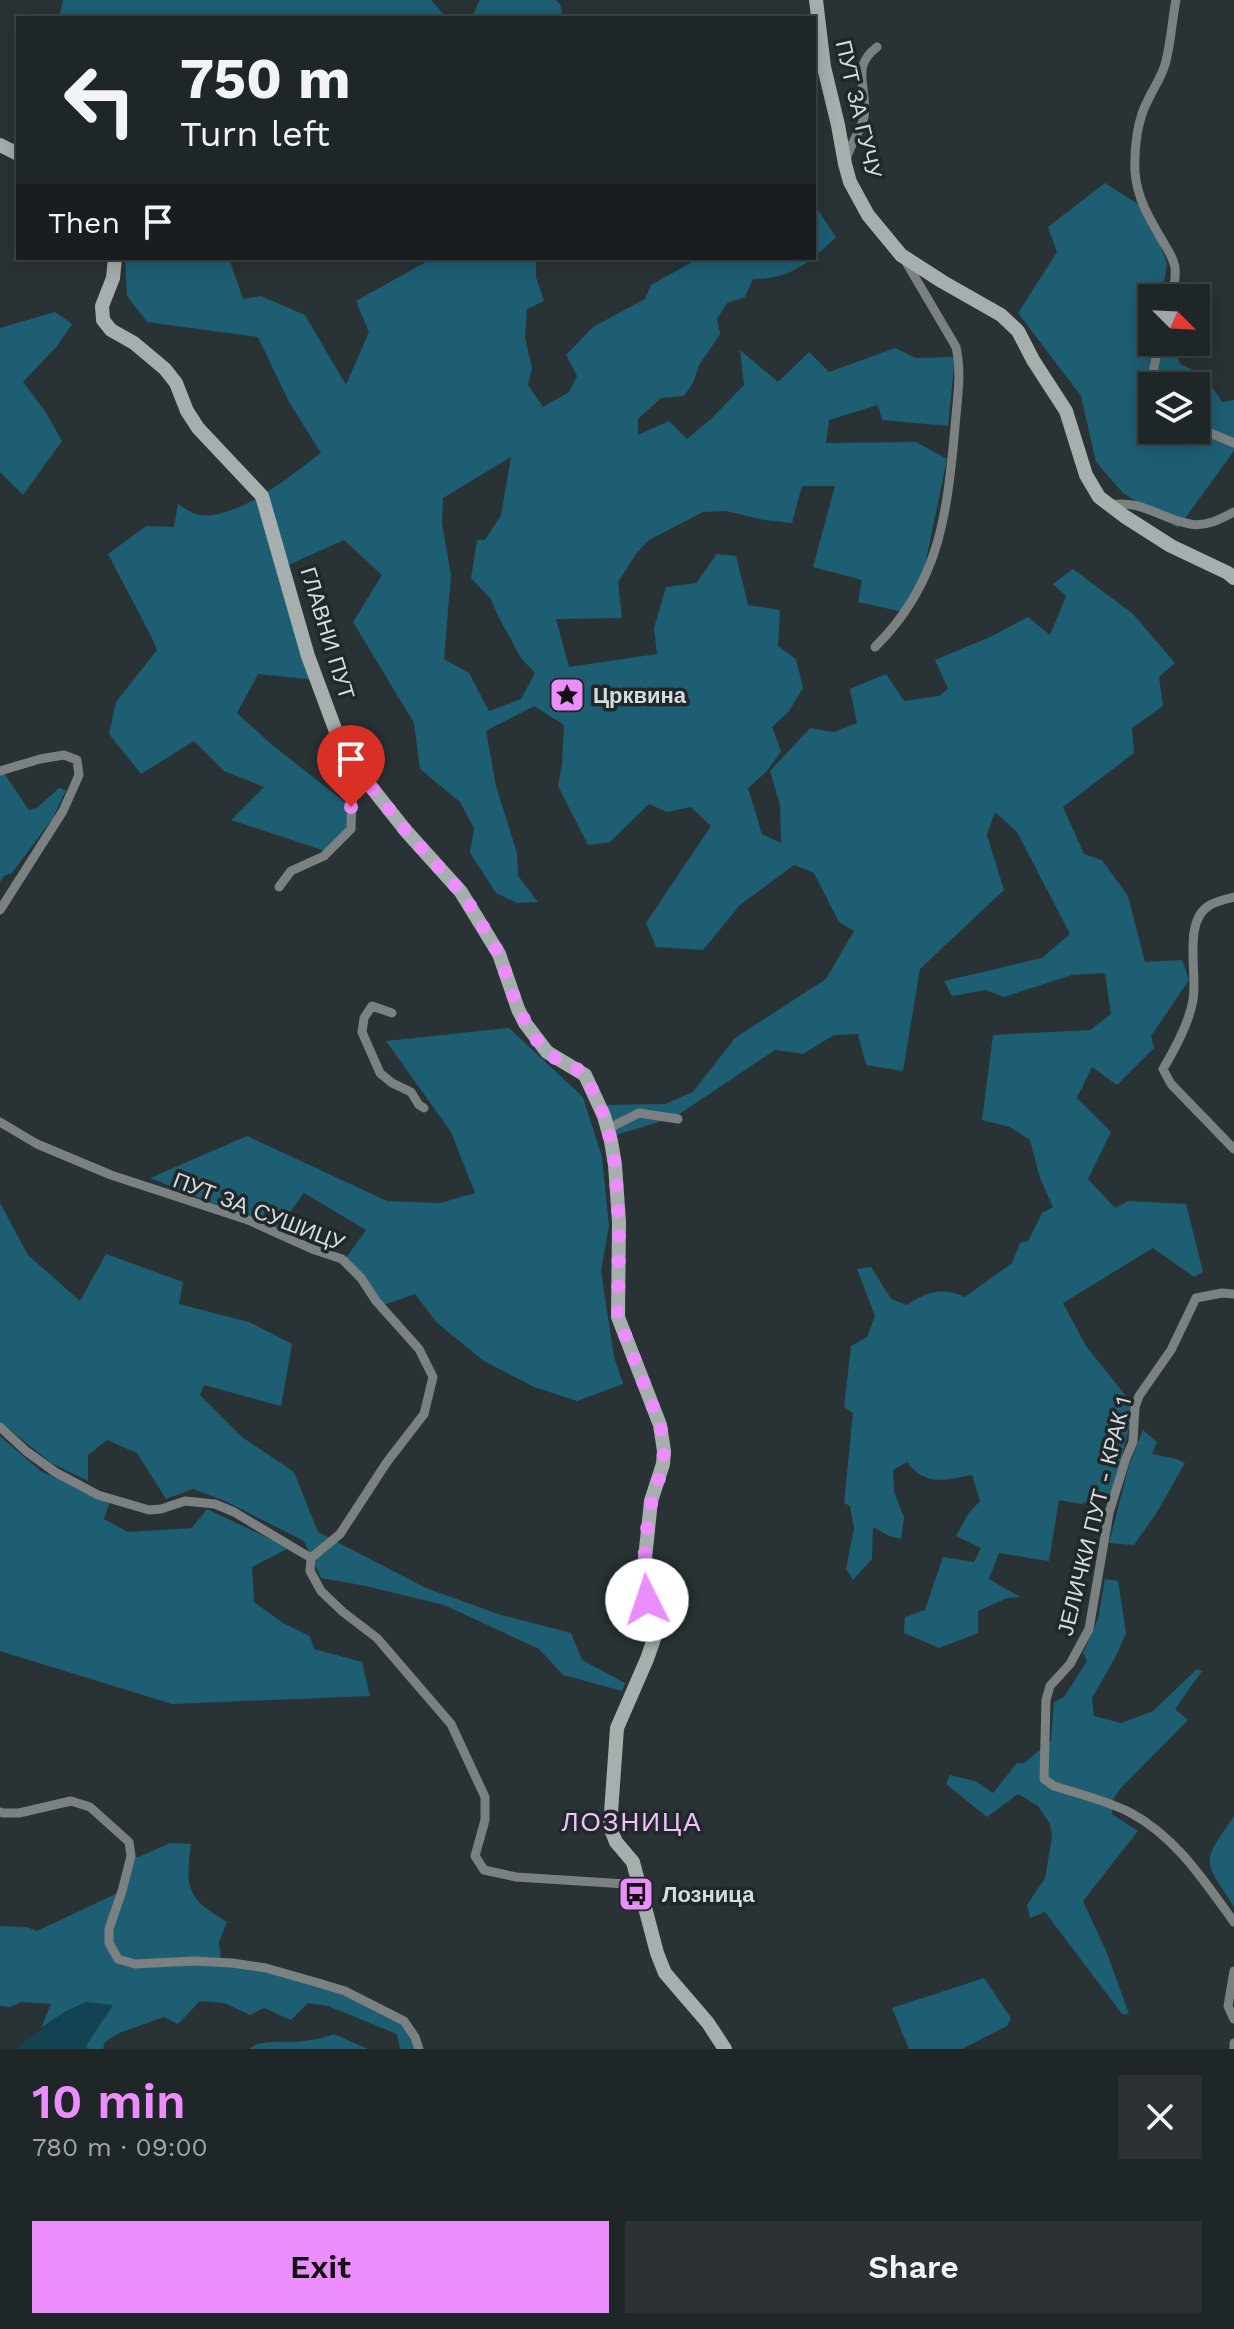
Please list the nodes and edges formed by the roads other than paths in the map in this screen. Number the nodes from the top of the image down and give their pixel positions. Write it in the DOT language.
graph roads {
  1 [pos="816,0"];
  2 [pos="1176,0"];
  3 [pos="877,47"];
  4 [pos="845,164"];
  5 [pos="901,255"];
  6 [pos="115,260"];
  7 [pos="1174,284"];
  8 [pos="1210,433"];
  9 [pos="1234,443"];
  10 [pos="1109,505"];
  11 [pos="1234,512"];
  12 [pos="1234,578"];
  13 [pos="875,647"];
  14 [pos="353,764"];
  15 [pos="0,771"];
  16 [pos="279,887"];
  17 [pos="1234,897"];
  18 [pos="0,910"];
  19 [pos="392,1013"];
  20 [pos="424,1108"];
  21 [pos="678,1119"];
  22 [pos="0,1122"];
  23 [pos="608,1131"];
  24 [pos="1234,1149"];
  25 [pos="1234,1294"];
  26 [pos="0,1427"];
  27 [pos="311,1558"];
  28 [pos="0,1812"];
  29 [pos="639,1890"];
  30 [pos="1234,1922"];
  31 [pos="1234,1971"];
  32 [pos="1234,2019"];
  33 [pos="419,2049"];
  34 [pos="725,2049"];
  1 -- 4 [label="street, ПУТ ЗА ГУЧУ"];
  2 -- 7 [label="street"];
  3 -- 4 [label="street"];
  4 -- 5 [label="street, ПУТ ЗА ГУЧУ"];
  5 -- 10 [label="street, ПУТ ЗА ГУЧУ"];
  5 -- 13 [label="street"];
  6 -- 14 [label="street, ГЛАВНИ ПУТ"];
  8 -- 9 [label="street"];
  10 -- 11 [label="street"];
  10 -- 12 [label="street, ПУТ ЗА ГУЧУ"];
  14 -- 16 [label="street"];
  14 -- 23 [label="street, ГЛАВНИ ПУТ"];
  15 -- 18 [label="street"];
  17 -- 24 [label="street"];
  19 -- 20 [label="street"];
  21 -- 23 [label="street"];
  22 -- 27 [label="street, ПУТ ЗА СУШИЦУ"];
  23 -- 29 [label="street, ГЛАВНИ ПУТ"];
  25 -- 30 [label="street, ЈЕЛИЧКИ ПУТ - КРАК 1"];
  26 -- 27 [label="street"];
  27 -- 29 [label="street"];
  28 -- 33 [label="street"];
  29 -- 34 [label="street, ГЛАВНИ ПУТ"];
  31 -- 32 [label="street"];
}
